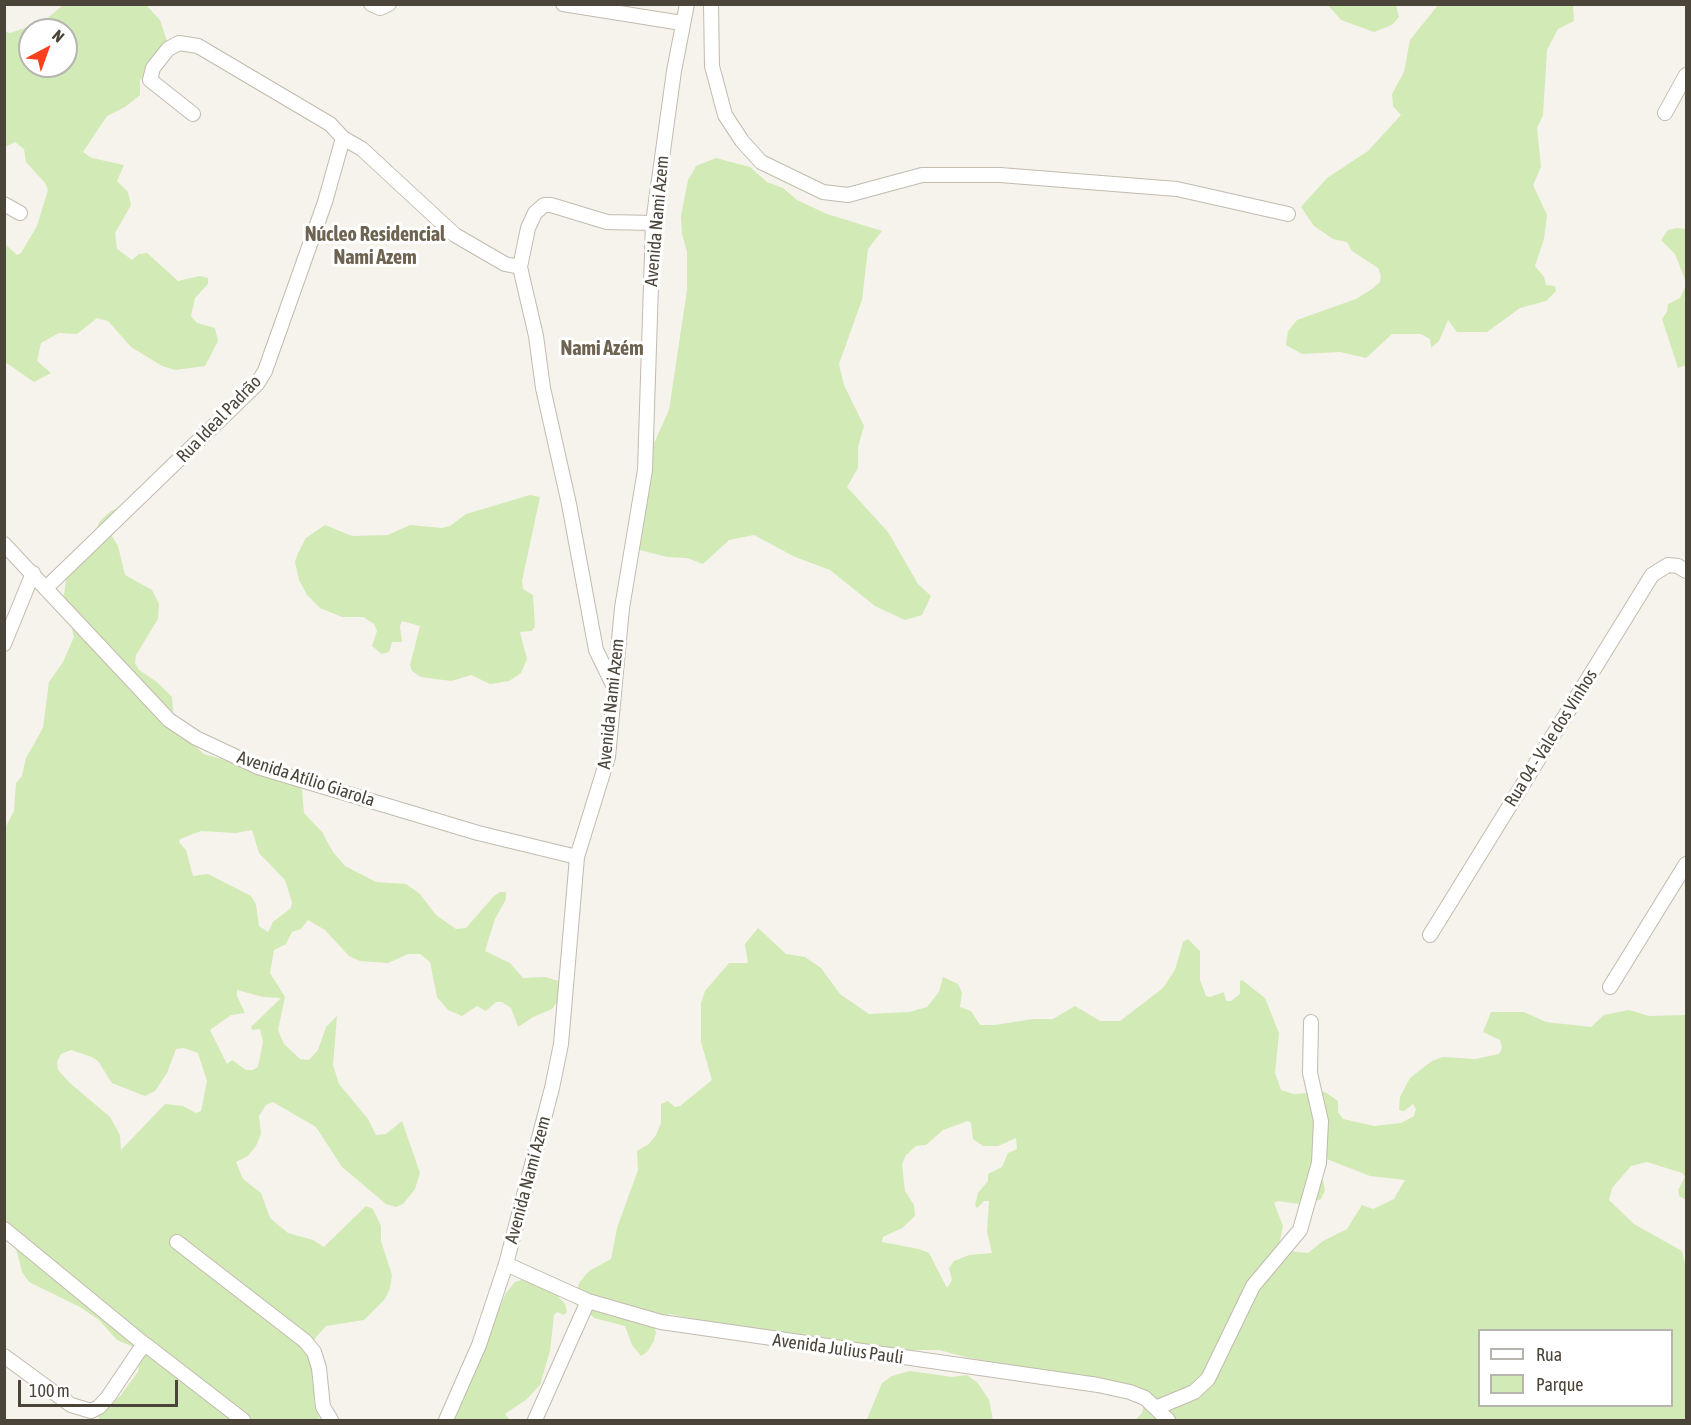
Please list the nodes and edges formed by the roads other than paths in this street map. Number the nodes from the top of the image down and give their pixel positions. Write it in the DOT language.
graph roads {
  1 [pos="371,4"];
  2 [pos="389,4"];
  3 [pos="563,4"];
  4 [pos="687,4"];
  5 [pos="711,4"];
  6 [pos="682,24"];
  7 [pos="1686,75"];
  8 [pos="1665,113"];
  9 [pos="193,114"];
  10 [pos="343,138"];
  11 [pos="4,204"];
  12 [pos="20,213"];
  13 [pos="1288,214"];
  14 [pos="653,223"];
  15 [pos="520,267"];
  16 [pos="4,544"];
  17 [pos="1686,571"];
  18 [pos="33,573"];
  19 [pos="47,587"];
  20 [pos="4,644"];
  21 [pos="614,687"];
  22 [pos="577,857"];
  23 [pos="1686,864"];
  24 [pos="1430,935"];
  25 [pos="1610,987"];
  26 [pos="1311,1022"];
  27 [pos="4,1229"];
  28 [pos="177,1242"];
  29 [pos="506,1264"];
  30 [pos="588,1301"];
  31 [pos="144,1344"];
  32 [pos="4,1356"];
  33 [pos="1158,1407"];
  34 [pos="243,1420"];
  35 [pos="331,1420"];
  36 [pos="446,1420"];
  37 [pos="534,1420"];
  38 [pos="1168,1420"];
  1 -- 2 [label="street"];
  3 -- 6 [label="street"];
  4 -- 6 [label="street, Avenida Nami Azem"];
  5 -- 13 [label="street"];
  6 -- 14 [label="street, Avenida Nami Azem"];
  7 -- 8 [label="street"];
  9 -- 10 [label="street"];
  10 -- 15 [label="street"];
  10 -- 19 [label="street, Rua Ideal Padrão"];
  11 -- 12 [label="street"];
  14 -- 15 [label="street"];
  14 -- 21 [label="street, Avenida Nami Azem"];
  15 -- 21 [label="street"];
  16 -- 18 [label="street, Avenida Atílio Giarola"];
  17 -- 24 [label="street, Rua 04 - Vale dos Vinhos"];
  18 -- 19 [label="street, Avenida Atílio Giarola"];
  18 -- 20 [label="street"];
  19 -- 22 [label="street, Avenida Atílio Giarola"];
  21 -- 22 [label="street, Avenida Nami Azem"];
  22 -- 29 [label="street, Avenida Nami Azem"];
  23 -- 25 [label="street"];
  26 -- 33 [label="street"];
  27 -- 31 [label="street"];
  28 -- 35 [label="street"];
  29 -- 30 [label="street, Avenida Julius Pauli"];
  29 -- 36 [label="street, Avenida Nami Azem"];
  30 -- 33 [label="street, Avenida Julius Pauli"];
  30 -- 37 [label="street"];
  31 -- 32 [label="street"];
  31 -- 34 [label="street"];
  33 -- 38 [label="street, Avenida Julius Pauli"];
}
